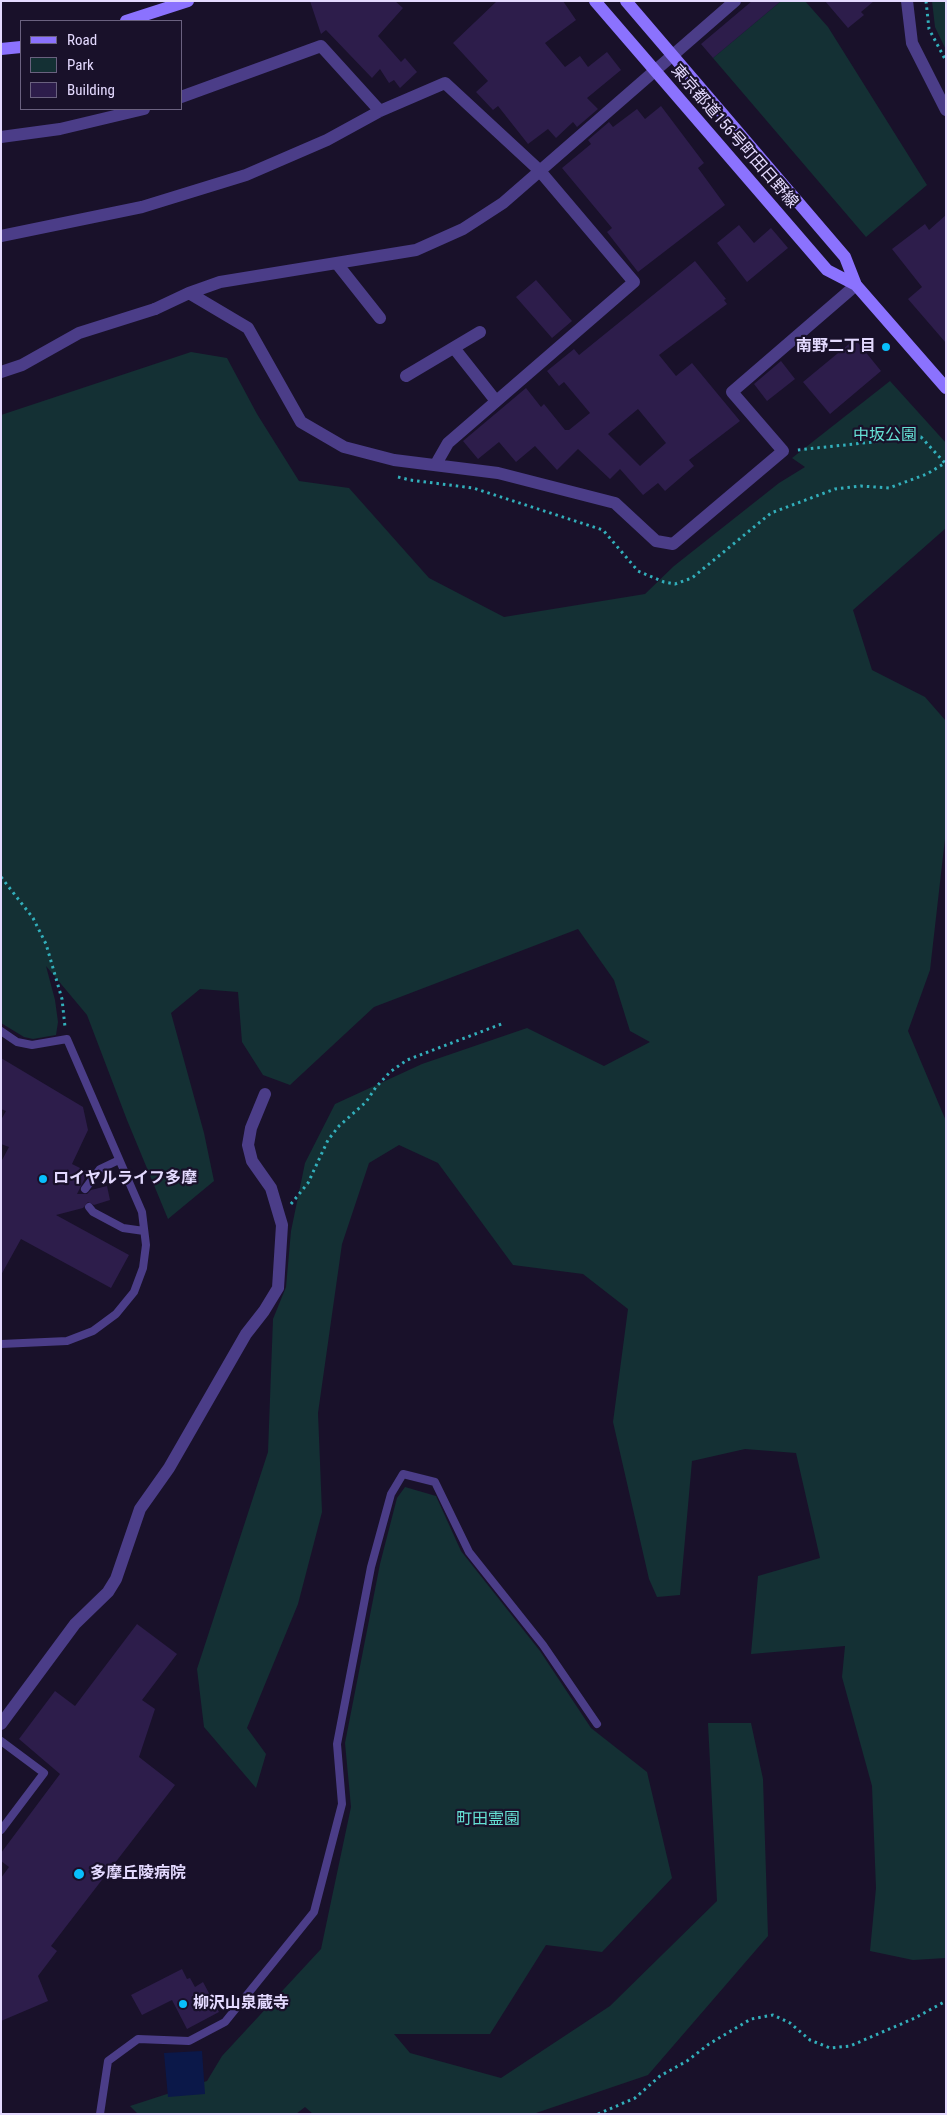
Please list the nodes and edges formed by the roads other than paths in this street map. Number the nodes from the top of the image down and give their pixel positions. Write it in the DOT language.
graph roads {
  1 [pos="188,1"];
  2 [pos="595,1"];
  3 [pos="626,1"];
  4 [pos="735,1"];
  5 [pos="907,1"];
  6 [pos="129,20"];
  7 [pos="20,47"];
  8 [pos="1,50"];
  9 [pos="672,55"];
  10 [pos="655,70"];
  11 [pos="182,97"];
  12 [pos="140,110"];
  13 [pos="946,110"];
  14 [pos="380,111"];
  15 [pos="1,137"];
  16 [pos="539,170"];
  17 [pos="1,236"];
  18 [pos="338,265"];
  19 [pos="856,285"];
  20 [pos="189,293"];
  21 [pos="380,318"];
  22 [pos="480,332"];
  23 [pos="454,348"];
  24 [pos="1,372"];
  25 [pos="406,376"];
  26 [pos="946,388"];
  27 [pos="496,401"];
  28 [pos="436,464"];
  29 [pos="1,1031"];
  30 [pos="265,1094"];
  31 [pos="119,1160"];
  32 [pos="85,1189"];
  33 [pos="89,1207"];
  34 [pos="144,1231"];
  35 [pos="1,1344"];
  36 [pos="1,1724"];
  37 [pos="597,1724"];
  38 [pos="1,1741"];
  39 [pos="1,1830"];
  40 [pos="100,2114"];
  1 -- 6 [label="main road"];
  2 -- 10 [label="main road, 東京都道156号町田日野線"];
  3 -- 9 [label="main road, 東京都道156号町田日野線"];
  4 -- 9 [label="street"];
  5 -- 13 [label="street"];
  7 -- 8 [label="main road"];
  9 -- 10 [label="street"];
  9 -- 19 [label="main road, 東京都道156号町田日野線"];
  10 -- 16 [label="street"];
  10 -- 19 [label="main road, 東京都道156号町田日野線"];
  11 -- 14 [label="street"];
  12 -- 15 [label="street"];
  14 -- 16 [label="street"];
  14 -- 17 [label="street"];
  16 -- 18 [label="street"];
  16 -- 27 [label="street"];
  18 -- 20 [label="street"];
  18 -- 21 [label="street"];
  19 -- 26 [label="main road, 東京都道156号町田日野線"];
  19 -- 28 [label="street"];
  20 -- 24 [label="street"];
  20 -- 28 [label="street"];
  22 -- 23 [label="street"];
  23 -- 25 [label="street"];
  23 -- 27 [label="street"];
  27 -- 28 [label="street"];
  29 -- 31 [label="lane"];
  30 -- 36 [label="street"];
  31 -- 32 [label="lane"];
  31 -- 34 [label="lane"];
  33 -- 34 [label="lane"];
  34 -- 35 [label="lane"];
  37 -- 40 [label="lane"];
  38 -- 39 [label="lane"];
}
